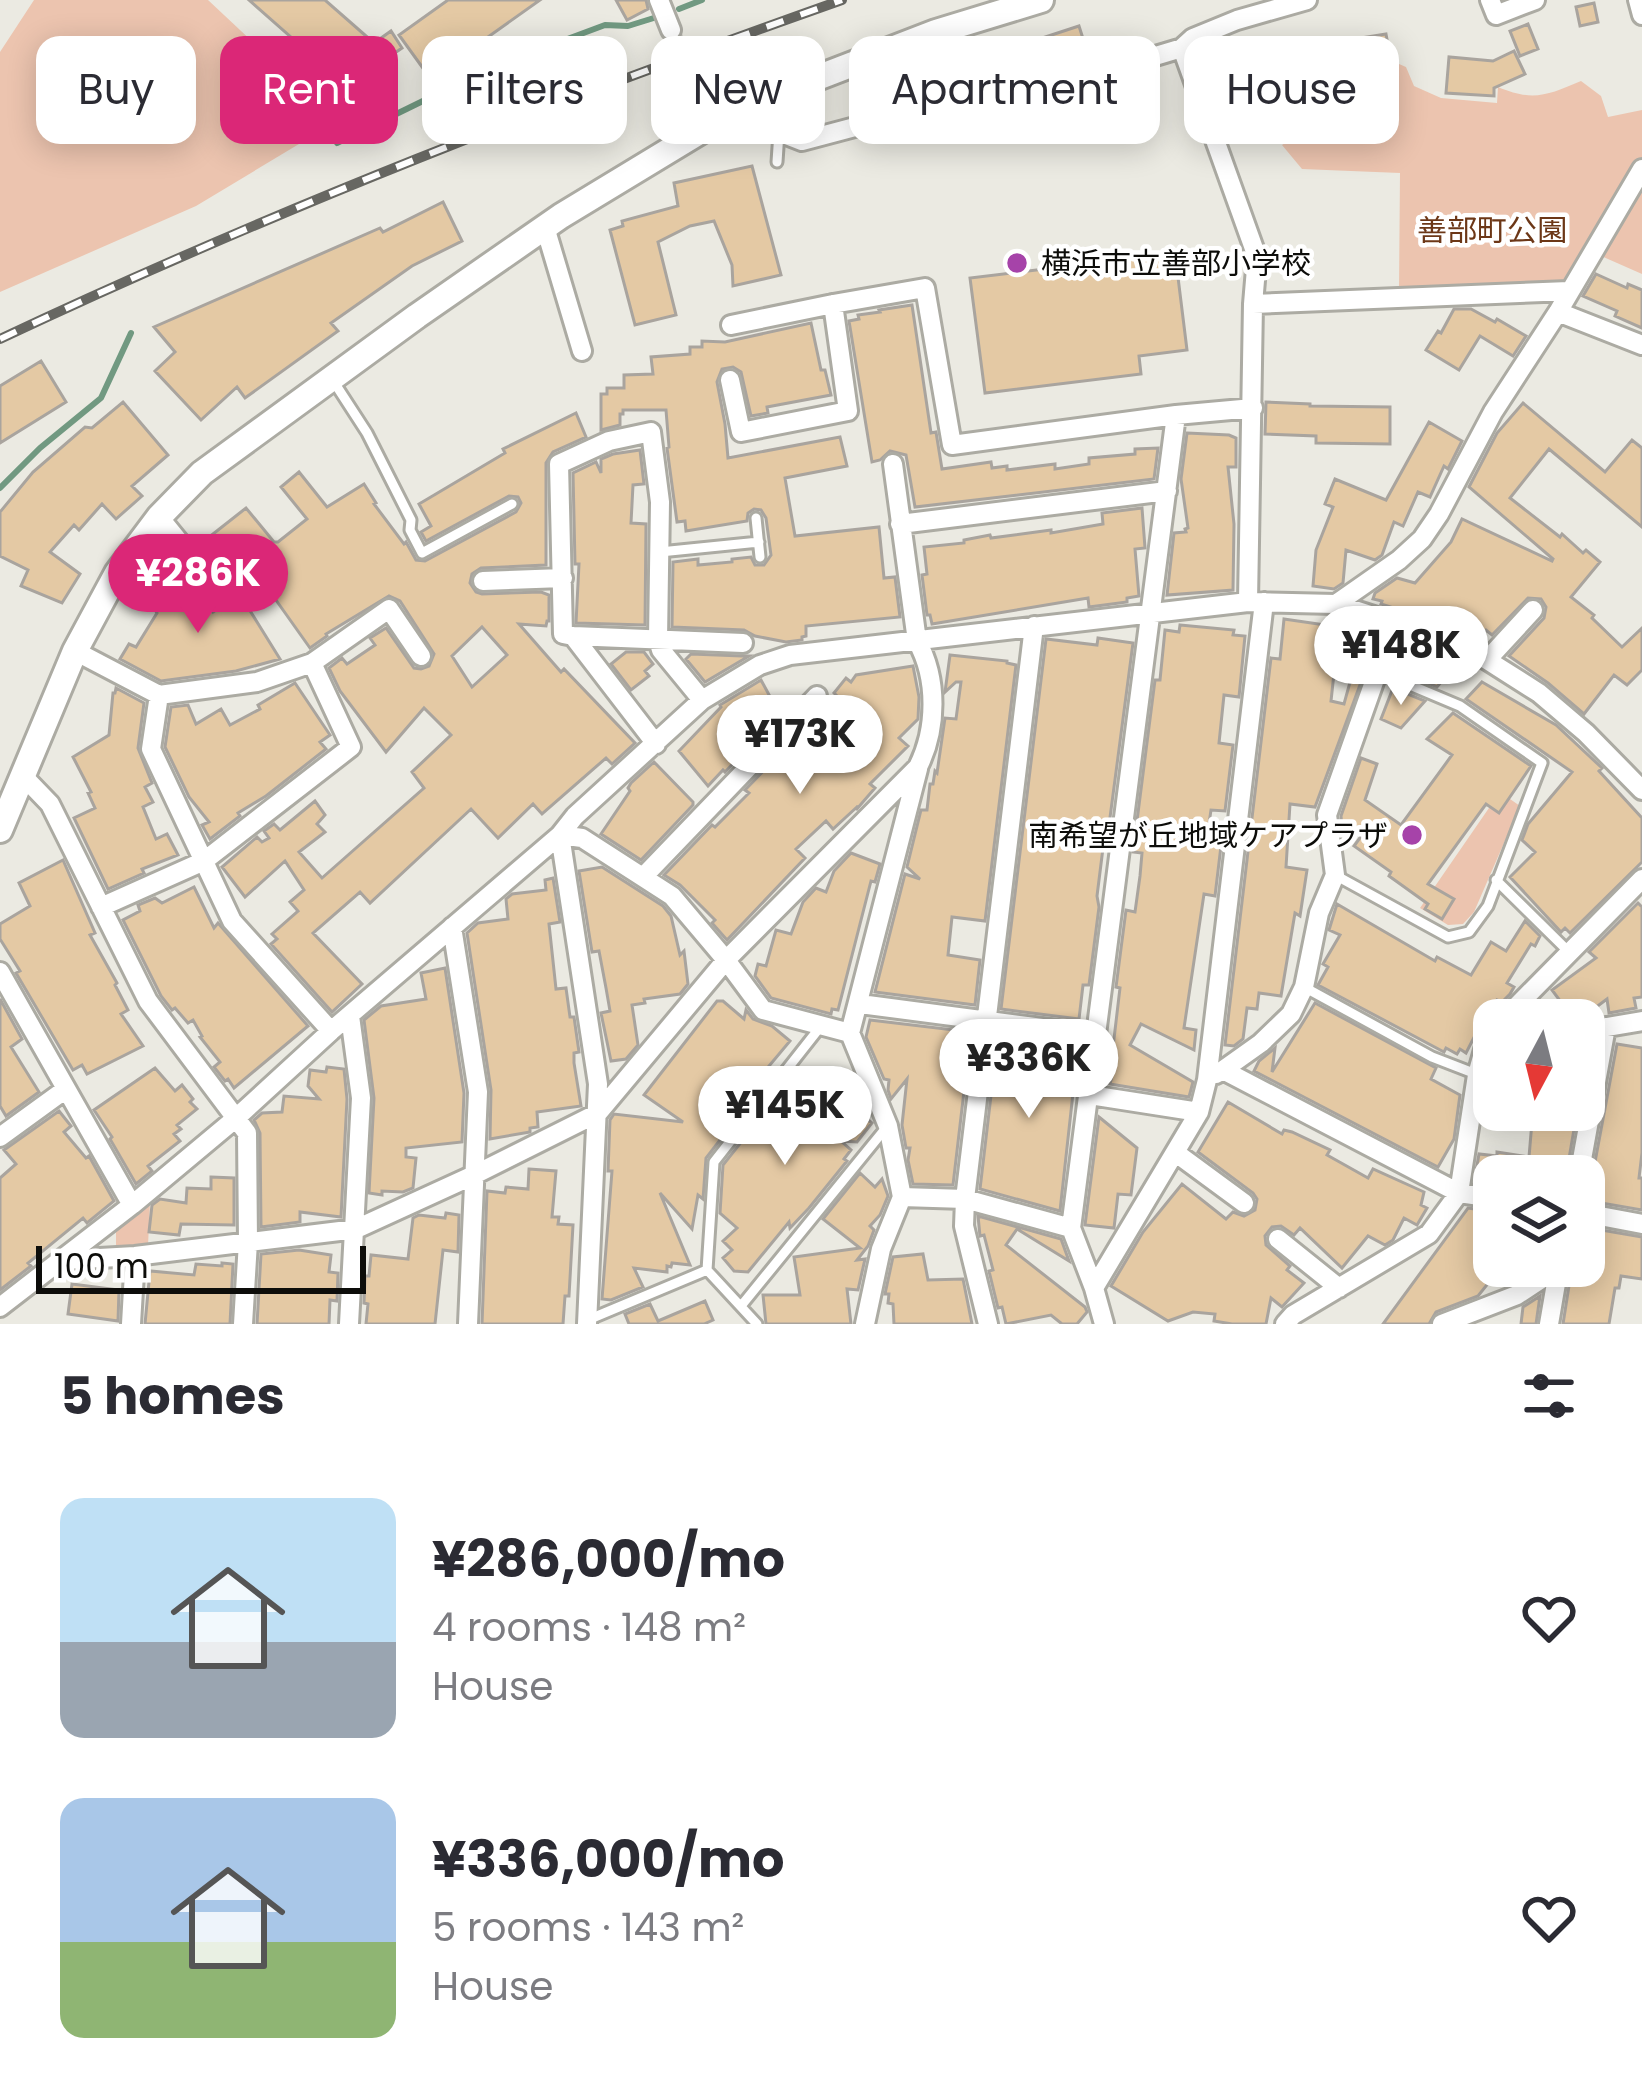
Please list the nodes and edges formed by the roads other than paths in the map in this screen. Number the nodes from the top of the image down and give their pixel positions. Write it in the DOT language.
graph roads {
  1 [pos="659,0"];
  2 [pos="1041,0"];
  3 [pos="1307,0"];
  4 [pos="1490,0"];
  5 [pos="1535,0"];
  6 [pos="1638,0"];
  7 [pos="1642,15"];
  8 [pos="671,30"];
  9 [pos="1182,48"];
  10 [pos="825,75"];
  11 [pos="825,136"];
  12 [pos="680,144"];
  13 [pos="778,144"];
  14 [pos="777,162"];
  15 [pos="1642,169"];
  16 [pos="544,227"];
  17 [pos="1569,291"];
  18 [pos="833,304"];
  19 [pos="1253,304"];
  20 [pos="1558,312"];
  21 [pos="731,325"];
  22 [pos="1642,345"];
  23 [pos="582,351"];
  24 [pos="331,378"];
  25 [pos="730,380"];
  26 [pos="1253,408"];
  27 [pos="1176,415"];
  28 [pos="893,464"];
  29 [pos="1167,491"];
  30 [pos="512,504"];
  31 [pos="158,517"];
  32 [pos="756,518"];
  33 [pos="900,524"];
  34 [pos="759,542"];
  35 [pos="660,552"];
  36 [pos="760,556"];
  37 [pos="563,578"];
  38 [pos="483,581"];
  39 [pos="216,587"];
  40 [pos="1257,602"];
  41 [pos="1336,604"];
  42 [pos="1533,610"];
  43 [pos="1152,614"];
  44 [pos="1395,621"];
  45 [pos="1034,626"];
  46 [pos="573,636"];
  47 [pos="658,640"];
  48 [pos="917,641"];
  49 [pos="742,643"];
  50 [pos="75,651"];
  51 [pos="422,656"];
  52 [pos="1487,660"];
  53 [pos="312,663"];
  54 [pos="1380,663"];
  55 [pos="159,695"];
  56 [pos="817,696"];
  57 [pos="702,700"];
  58 [pos="656,745"];
  59 [pos="918,767"];
  60 [pos="24,777"];
  61 [pos="1642,790"];
  62 [pos="0,830"];
  63 [pos="560,835"];
  64 [pos="204,861"];
  65 [pos="1335,875"];
  66 [pos="643,877"];
  67 [pos="1642,879"];
  68 [pos="1496,880"];
  69 [pos="101,907"];
  70 [pos="452,927"];
  71 [pos="1569,952"];
  72 [pos="727,961"];
  73 [pos="0,972"];
  74 [pos="1304,987"];
  75 [pos="1523,999"];
  76 [pos="860,1004"];
  77 [pos="350,1016"];
  78 [pos="985,1019"];
  79 [pos="1642,1021"];
  80 [pos="822,1026"];
  81 [pos="1606,1027"];
  82 [pos="331,1031"];
  83 [pos="850,1034"];
  84 [pos="1096,1035"];
  85 [pos="1473,1073"];
  86 [pos="1215,1075"];
  87 [pos="66,1089"];
  88 [pos="1090,1095"];
  89 [pos="1473,1103"];
  90 [pos="1199,1112"];
  91 [pos="598,1113"];
  92 [pos="235,1119"];
  93 [pos="888,1126"];
  94 [pos="0,1137"];
  95 [pos="1176,1153"];
  96 [pos="1583,1155"];
  97 [pos="474,1175"];
  98 [pos="1460,1193"];
  99 [pos="1473,1195"];
  100 [pos="902,1197"];
  101 [pos="965,1199"];
  102 [pos="1244,1203"];
  103 [pos="132,1205"];
  104 [pos="1605,1217"];
  105 [pos="1642,1224"];
  106 [pos="356,1228"];
  107 [pos="1071,1228"];
  108 [pos="1278,1239"];
  109 [pos="248,1242"];
  110 [pos="135,1256"];
  111 [pos="64,1260"];
  112 [pos="707,1270"];
  113 [pos="1527,1287"];
  114 [pos="1555,1287"];
  115 [pos="1094,1288"];
  116 [pos="1340,1288"];
  117 [pos="741,1306"];
  118 [pos="0,1307"];
  119 [pos="587,1322"];
  120 [pos="131,1324"];
  121 [pos="244,1324"];
  122 [pos="349,1324"];
  123 [pos="468,1324"];
  124 [pos="757,1324"];
  125 [pos="865,1324"];
  126 [pos="988,1324"];
  127 [pos="1104,1324"];
  128 [pos="1285,1324"];
  129 [pos="1442,1324"];
  130 [pos="1549,1324"];
  1 -- 8 [label="street"];
  2 -- 10 [label="street"];
  3 -- 9 [label="street"];
  4 -- 5 [label="street"];
  6 -- 7 [label="street"];
  9 -- 11 [label="street"];
  9 -- 19 [label="street"];
  12 -- 16 [label="street"];
  13 -- 14 [label="lane"];
  15 -- 17 [label="street"];
  16 -- 23 [label="street"];
  16 -- 24 [label="street"];
  17 -- 19 [label="street"];
  17 -- 20 [label="street"];
  18 -- 21 [label="street"];
  18 -- 25 [label="street"];
  18 -- 27 [label="street"];
  19 -- 26 [label="street"];
  20 -- 22 [label="street"];
  20 -- 41 [label="street"];
  24 -- 30 [label="lane"];
  24 -- 31 [label="street"];
  26 -- 27 [label="street"];
  26 -- 40 [label="street"];
  27 -- 29 [label="street"];
  28 -- 33 [label="street"];
  29 -- 33 [label="street"];
  29 -- 43 [label="street"];
  31 -- 39 [label="street"];
  31 -- 50 [label="street"];
  32 -- 34 [label="lane"];
  33 -- 48 [label="street"];
  34 -- 35 [label="lane"];
  34 -- 36 [label="lane"];
  35 -- 37 [label="street"];
  35 -- 47 [label="street"];
  37 -- 38 [label="street"];
  37 -- 46 [label="street"];
  40 -- 41 [label="street"];
  40 -- 43 [label="street"];
  40 -- 86 [label="street"];
  41 -- 44 [label="street"];
  42 -- 52 [label="street"];
  43 -- 45 [label="street"];
  43 -- 84 [label="street"];
  44 -- 52 [label="street"];
  44 -- 54 [label="street"];
  45 -- 48 [label="street"];
  45 -- 78 [label="street"];
  46 -- 47 [label="street"];
  46 -- 58 [label="street"];
  47 -- 49 [label="street"];
  47 -- 57 [label="street"];
  48 -- 57 [label="street"];
  48 -- 59 [label="street"];
  50 -- 55 [label="street"];
  50 -- 60 [label="street"];
  51 -- 53 [label="street"];
  52 -- 61 [label="street"];
  53 -- 55 [label="street"];
  53 -- 64 [label="street"];
  54 -- 65 [label="street"];
  54 -- 68 [label="lane"];
  55 -- 64 [label="street"];
  56 -- 66 [label="street"];
  57 -- 58 [label="street"];
  58 -- 63 [label="street"];
  59 -- 72 [label="street"];
  59 -- 76 [label="street"];
  60 -- 62 [label="street"];
  60 -- 69 [label="street"];
  63 -- 66 [label="street"];
  63 -- 70 [label="street"];
  63 -- 91 [label="street"];
  64 -- 69 [label="street"];
  64 -- 82 [label="street"];
  65 -- 68 [label="lane"];
  65 -- 74 [label="street"];
  66 -- 72 [label="street"];
  67 -- 71 [label="street"];
  68 -- 71 [label="lane"];
  69 -- 92 [label="street"];
  70 -- 77 [label="street"];
  70 -- 97 [label="street"];
  71 -- 75 [label="street"];
  72 -- 80 [label="street"];
  72 -- 91 [label="street"];
  73 -- 87 [label="street"];
  74 -- 85 [label="lane"];
  74 -- 86 [label="street"];
  76 -- 78 [label="street"];
  76 -- 83 [label="street"];
  77 -- 82 [label="street"];
  77 -- 106 [label="street"];
  78 -- 84 [label="street"];
  78 -- 101 [label="street"];
  79 -- 81 [label="street"];
  80 -- 83 [label="street"];
  80 -- 112 [label="lane"];
  81 -- 96 [label="street"];
  82 -- 92 [label="street"];
  83 -- 93 [label="street"];
  84 -- 88 [label="street"];
  86 -- 90 [label="street"];
  86 -- 98 [label="street"];
  87 -- 94 [label="street"];
  87 -- 103 [label="street"];
  88 -- 90 [label="street"];
  88 -- 107 [label="street"];
  89 -- 98 [label="street"];
  90 -- 95 [label="street"];
  91 -- 97 [label="street"];
  91 -- 119 [label="street"];
  92 -- 103 [label="street"];
  92 -- 109 [label="street"];
  93 -- 100 [label="street"];
  93 -- 117 [label="lane"];
  95 -- 102 [label="street"];
  95 -- 115 [label="street"];
  97 -- 106 [label="street"];
  97 -- 123 [label="street"];
  98 -- 99 [label="street"];
  98 -- 116 [label="street"];
  100 -- 101 [label="street"];
  100 -- 125 [label="street"];
  101 -- 107 [label="street"];
  101 -- 126 [label="street"];
  103 -- 111 [label="street"];
  104 -- 105 [label="street"];
  106 -- 109 [label="street"];
  106 -- 122 [label="street"];
  107 -- 115 [label="street"];
  108 -- 116 [label="street"];
  109 -- 110 [label="street"];
  109 -- 121 [label="street"];
  110 -- 111 [label="street"];
  110 -- 120 [label="street"];
  111 -- 118 [label="street"];
  112 -- 117 [label="lane"];
  112 -- 119 [label="lane"];
  113 -- 129 [label="street"];
  114 -- 130 [label="street"];
  115 -- 127 [label="street"];
  116 -- 128 [label="street"];
  117 -- 124 [label="lane"];
}
